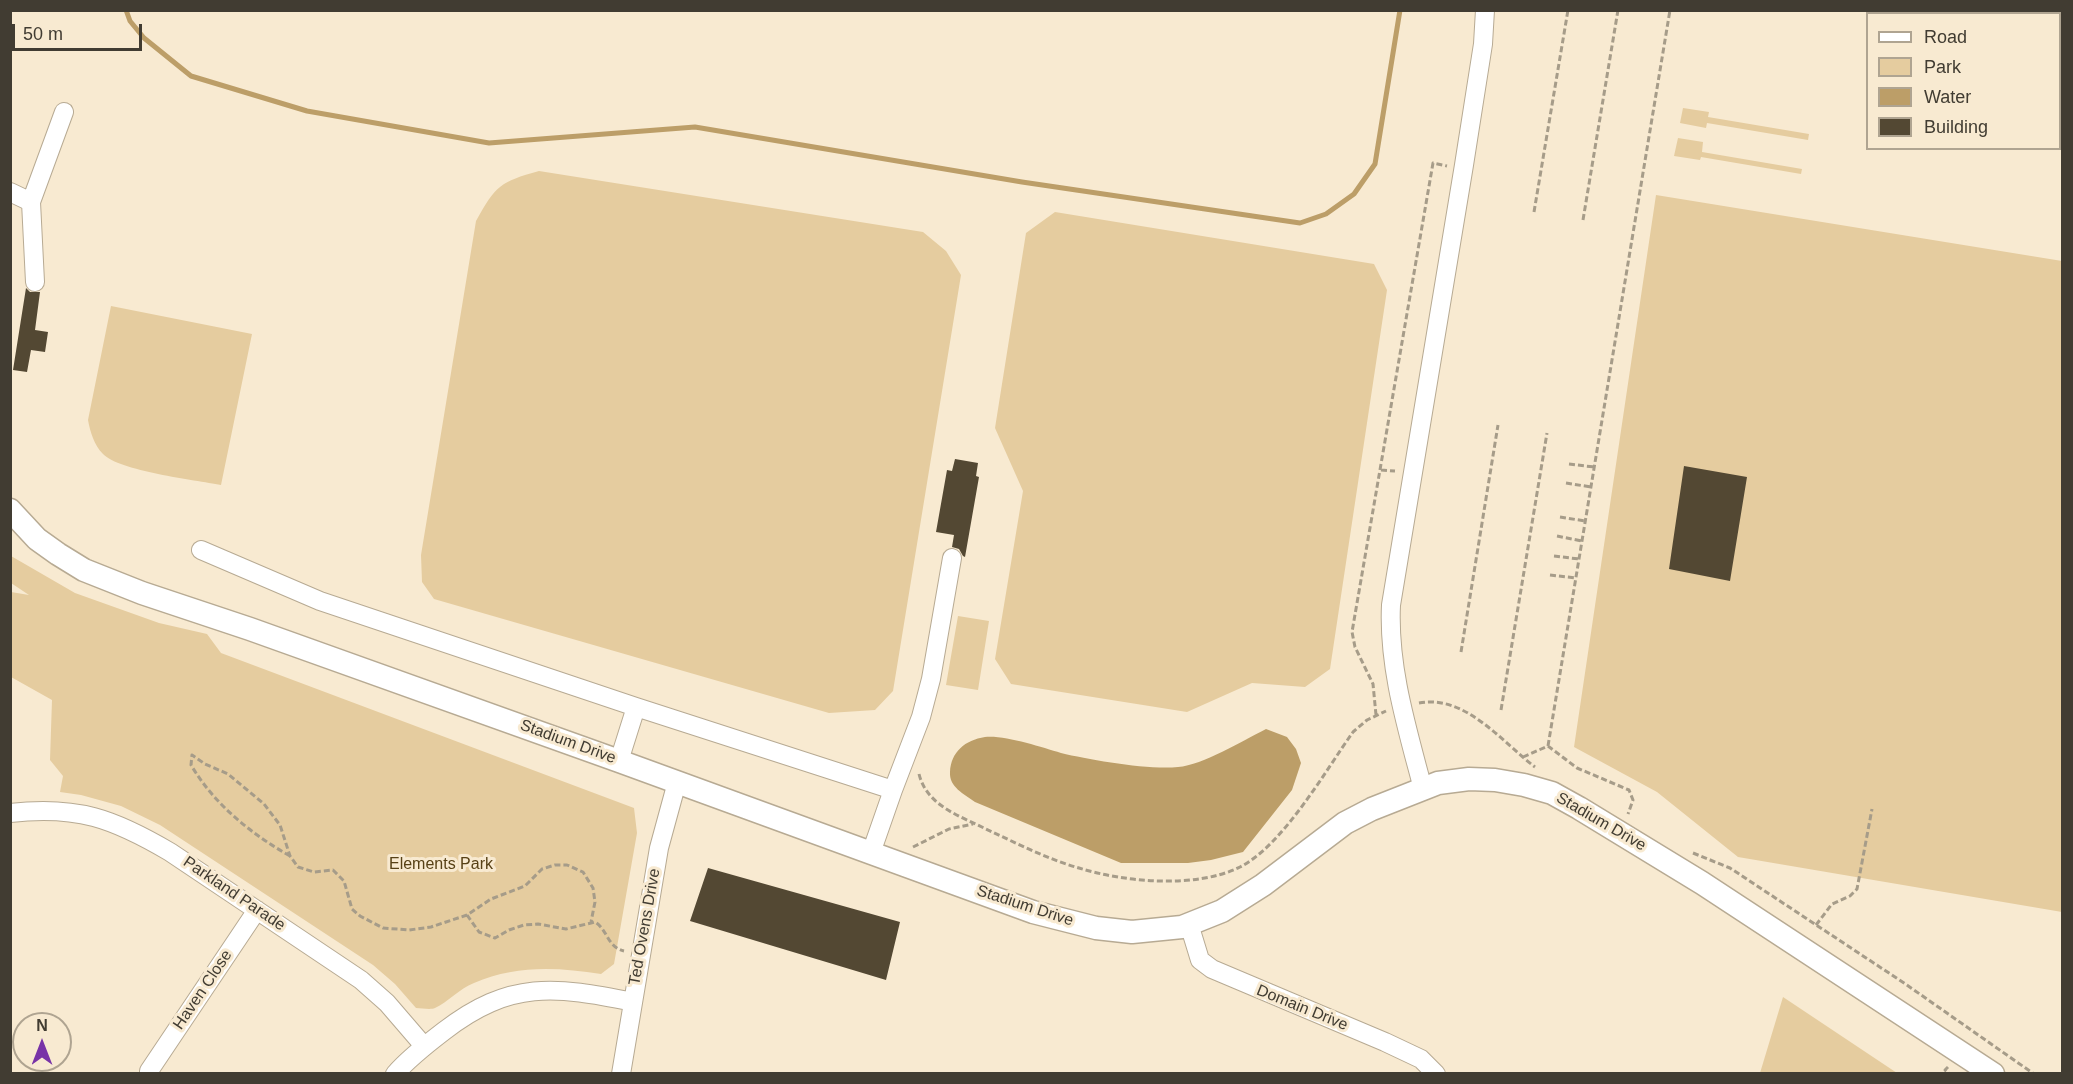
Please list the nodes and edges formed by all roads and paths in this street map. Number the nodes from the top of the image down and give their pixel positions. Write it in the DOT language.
graph roads {
  1 [pos="1485,10"];
  2 [pos="1568,10"];
  3 [pos="1618,10"];
  4 [pos="1670,10"];
  5 [pos="64,112"];
  6 [pos="1455,167"];
  7 [pos="1461,184"];
  8 [pos="10,192"];
  9 [pos="32,202"];
  10 [pos="1472,202"];
  11 [pos="1534,212"];
  12 [pos="1583,220"];
  13 [pos="34,282"];
  14 [pos="1498,425"];
  15 [pos="1547,433"];
  16 [pos="1569,464"];
  17 [pos="1594,468"];
  18 [pos="1380,470"];
  19 [pos="1403,472"];
  20 [pos="1566,483"];
  21 [pos="1591,487"];
  22 [pos="10,510"];
  23 [pos="1560,517"];
  24 [pos="1585,521"];
  25 [pos="1557,536"];
  26 [pos="1582,541"];
  27 [pos="201,550"];
  28 [pos="1554,556"];
  29 [pos="952,558"];
  30 [pos="1579,559"];
  31 [pos="1550,575"];
  32 [pos="1576,579"];
  33 [pos="1461,652"];
  34 [pos="636,707"];
  35 [pos="1389,710"];
  36 [pos="1501,710"];
  37 [pos="1376,715"];
  38 [pos="1548,746"];
  39 [pos="1524,757"];
  40 [pos="619,761"];
  41 [pos="917,765"];
  42 [pos="677,782"];
  43 [pos="1423,789"];
  44 [pos="893,790"];
  45 [pos="1872,809"];
  46 [pos="10,813"];
  47 [pos="1628,814"];
  48 [pos="975,824"];
  49 [pos="871,853"];
  50 [pos="290,856"];
  51 [pos="904,865"];
  52 [pos="256,910"];
  53 [pos="467,915"];
  54 [pos="591,922"];
  55 [pos="1189,924"];
  56 [pos="1816,925"];
  57 [pos="626,951"];
  58 [pos="633,1002"];
  59 [pos="1971,1030"];
  60 [pos="424,1046"];
  61 [pos="1945,1070"];
  62 [pos="149,1071"];
  63 [pos="395,1074"];
  64 [pos="621,1074"];
  65 [pos="1437,1074"];
  66 [pos="1950,1074"];
  67 [pos="1993,1074"];
  68 [pos="2034,1074"];
  1 -- 7 [label="street"];
  2 -- 11 [label="path"];
  3 -- 12 [label="path"];
  4 -- 17 [label="path"];
  5 -- 9 [label="street"];
  6 -- 18 [label="path"];
  7 -- 10 [label="street"];
  7 -- 43 [label="street"];
  8 -- 9 [label="street"];
  9 -- 13 [label="street"];
  14 -- 33 [label="path"];
  15 -- 36 [label="path"];
  16 -- 17 [label="path"];
  17 -- 21 [label="path"];
  18 -- 19 [label="path"];
  18 -- 37 [label="path"];
  20 -- 21 [label="path"];
  21 -- 24 [label="path"];
  22 -- 40 [label="main road, Stadium Drive"];
  23 -- 24 [label="path"];
  24 -- 26 [label="path"];
  25 -- 26 [label="path"];
  26 -- 30 [label="path"];
  27 -- 34 [label="street"];
  28 -- 30 [label="path"];
  29 -- 44 [label="street"];
  30 -- 32 [label="path"];
  31 -- 32 [label="path"];
  32 -- 38 [label="path"];
  34 -- 40 [label="street"];
  34 -- 44 [label="street"];
  35 -- 37 [label="path"];
  37 -- 48 [label="path"];
  38 -- 39 [label="path"];
  38 -- 47 [label="path"];
  40 -- 42 [label="main road, Stadium Drive"];
  41 -- 48 [label="path"];
  42 -- 49 [label="main road, Stadium Drive"];
  42 -- 58 [label="street, Ted Ovens Drive"];
  43 -- 55 [label="main road, Stadium Drive"];
  43 -- 67 [label="main road, Stadium Drive"];
  44 -- 49 [label="street"];
  45 -- 56 [label="path"];
  46 -- 52 [label="street, Parkland Parade"];
  48 -- 51 [label="path"];
  49 -- 51 [label="main road, Stadium Drive"];
  50 -- 50 [label="path"];
  50 -- 53 [label="path"];
  51 -- 55 [label="main road, Stadium Drive"];
  52 -- 60 [label="street, Parkland Parade"];
  52 -- 62 [label="street, Haven Close"];
  53 -- 54 [label="path"];
  53 -- 54 [label="path"];
  54 -- 57 [label="path"];
  55 -- 65 [label="street, Domain Drive"];
  58 -- 60 [label="street"];
  58 -- 64 [label="street, Ted Ovens Drive"];
  59 -- 68 [label="path"];
  60 -- 63 [label="street"];
  61 -- 66 [label="path"];
}
